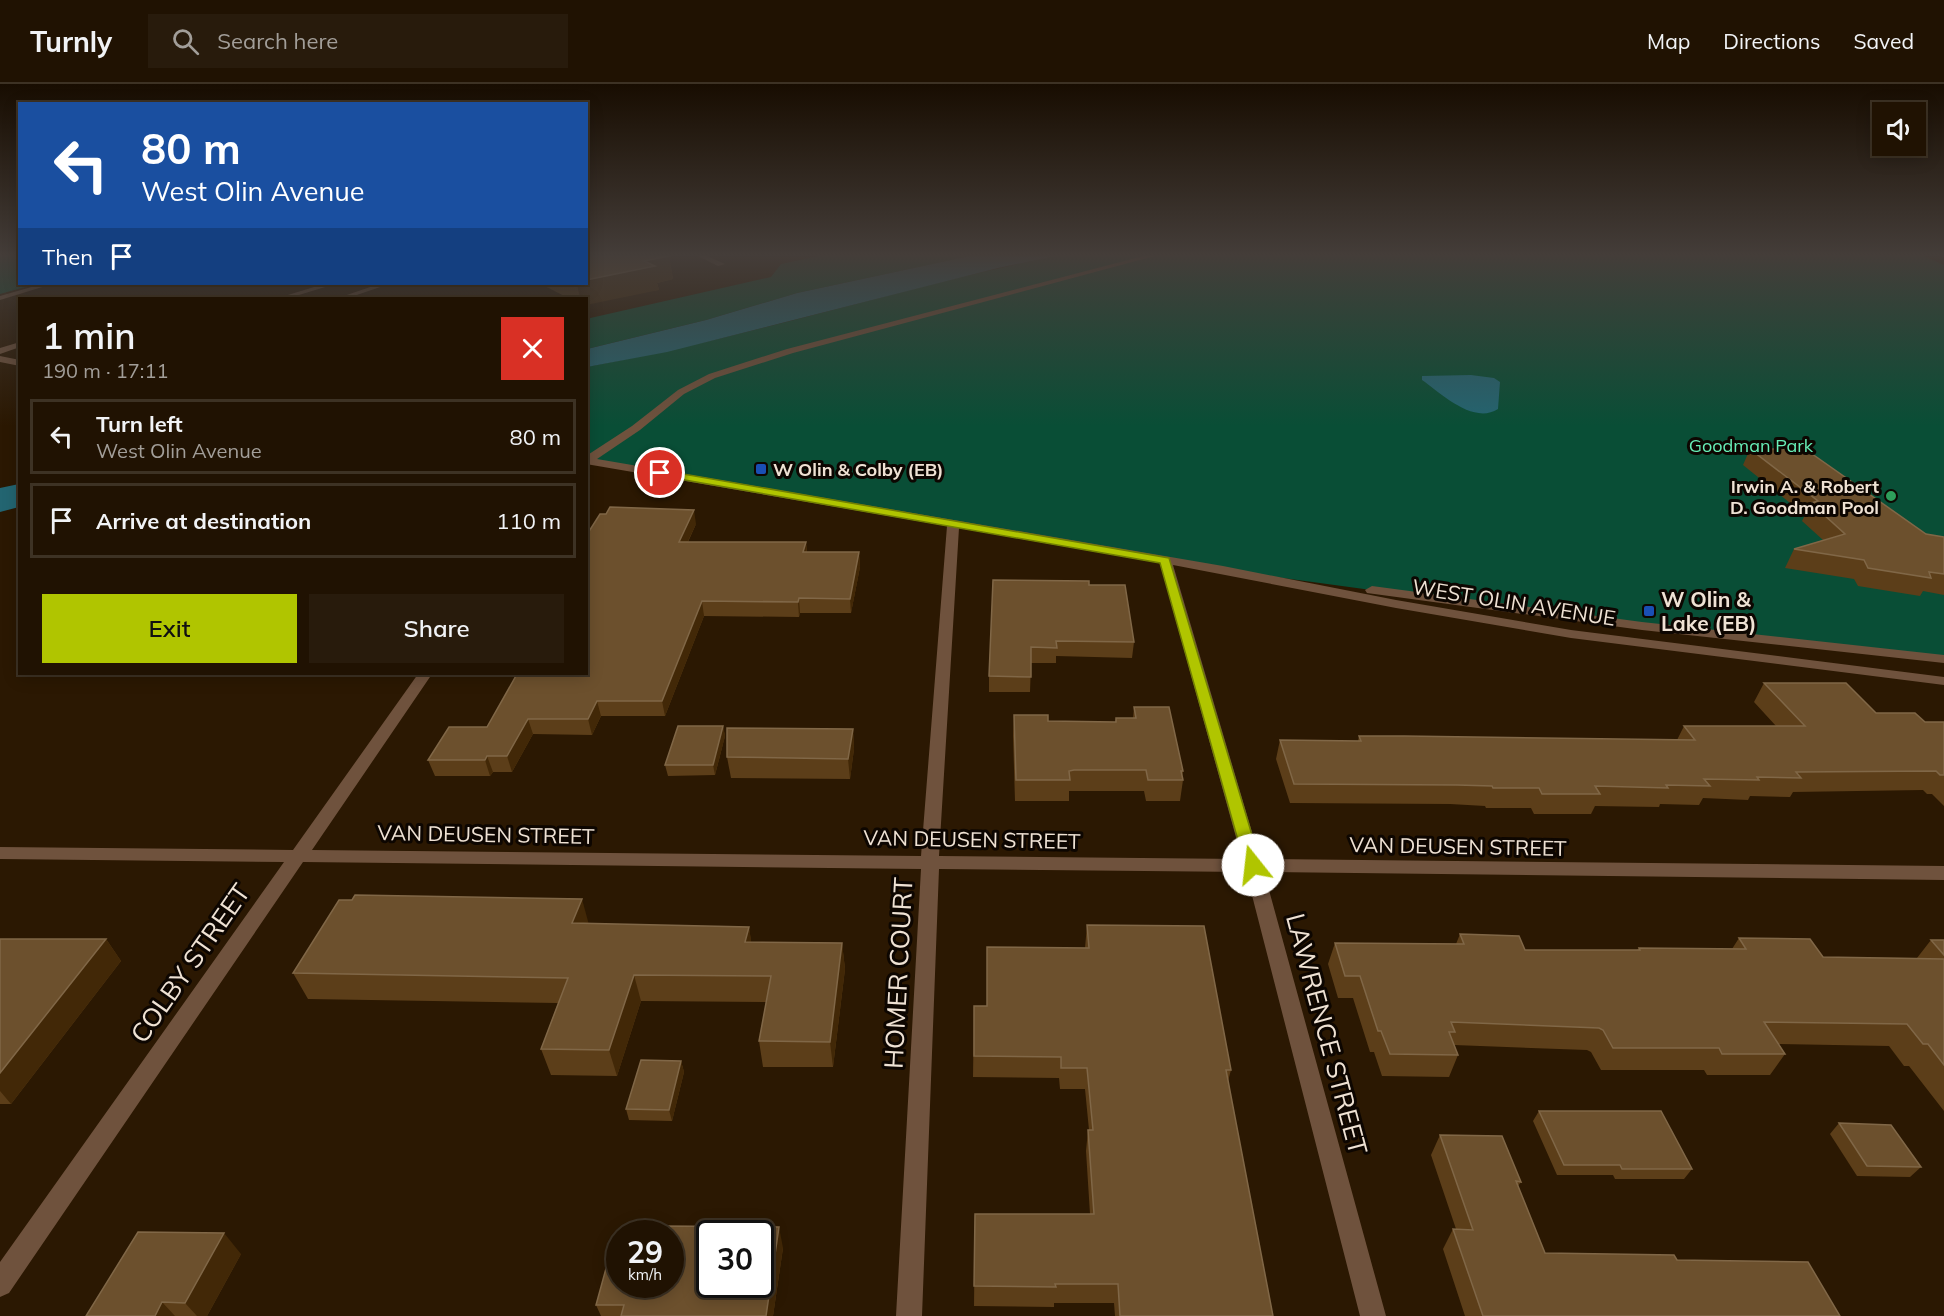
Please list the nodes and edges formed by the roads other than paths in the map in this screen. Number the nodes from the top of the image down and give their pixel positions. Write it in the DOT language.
graph roads {
  1 [pos="940,311"];
  2 [pos="18,345"];
  3 [pos="0,351"];
  4 [pos="0,359"];
  5 [pos="18,363"];
  6 [pos="588,460"];
  7 [pos="588,461"];
  8 [pos="953,525"];
  9 [pos="1165,560"];
  10 [pos="1223,570"];
  11 [pos="1909,656"];
  12 [pos="1944,659"];
  13 [pos="424,675"];
  14 [pos="1942,683"];
  15 [pos="0,853"];
  16 [pos="298,854"];
  17 [pos="930,861"];
  18 [pos="1253,865"];
  19 [pos="1944,873"];
  20 [pos="0,1284"];
  21 [pos="909,1316"];
  22 [pos="1373,1316"];
  1 -- 6 [label="street"];
  2 -- 3 [label="street"];
  4 -- 5 [label="street"];
  7 -- 8 [label="street, WEST OLIN AVENUE"];
  8 -- 9 [label="street, WEST OLIN AVENUE"];
  8 -- 17 [label="street, HOMER COURT"];
  9 -- 10 [label="street, WEST OLIN AVENUE"];
  9 -- 18 [label="street, LAWRENCE STREET"];
  10 -- 11 [label="street, WEST OLIN AVENUE"];
  10 -- 14 [label="street, WEST OLIN AVENUE"];
  11 -- 12 [label="street, WEST OLIN AVENUE"];
  11 -- 14 [label="street"];
  13 -- 16 [label="street, COLBY STREET"];
  15 -- 16 [label="street, VAN DEUSEN STREET"];
  16 -- 17 [label="street, VAN DEUSEN STREET"];
  16 -- 20 [label="street, COLBY STREET"];
  17 -- 18 [label="street, VAN DEUSEN STREET"];
  17 -- 21 [label="street, HOMER COURT"];
  18 -- 19 [label="street, VAN DEUSEN STREET"];
  18 -- 22 [label="street, LAWRENCE STREET"];
}
